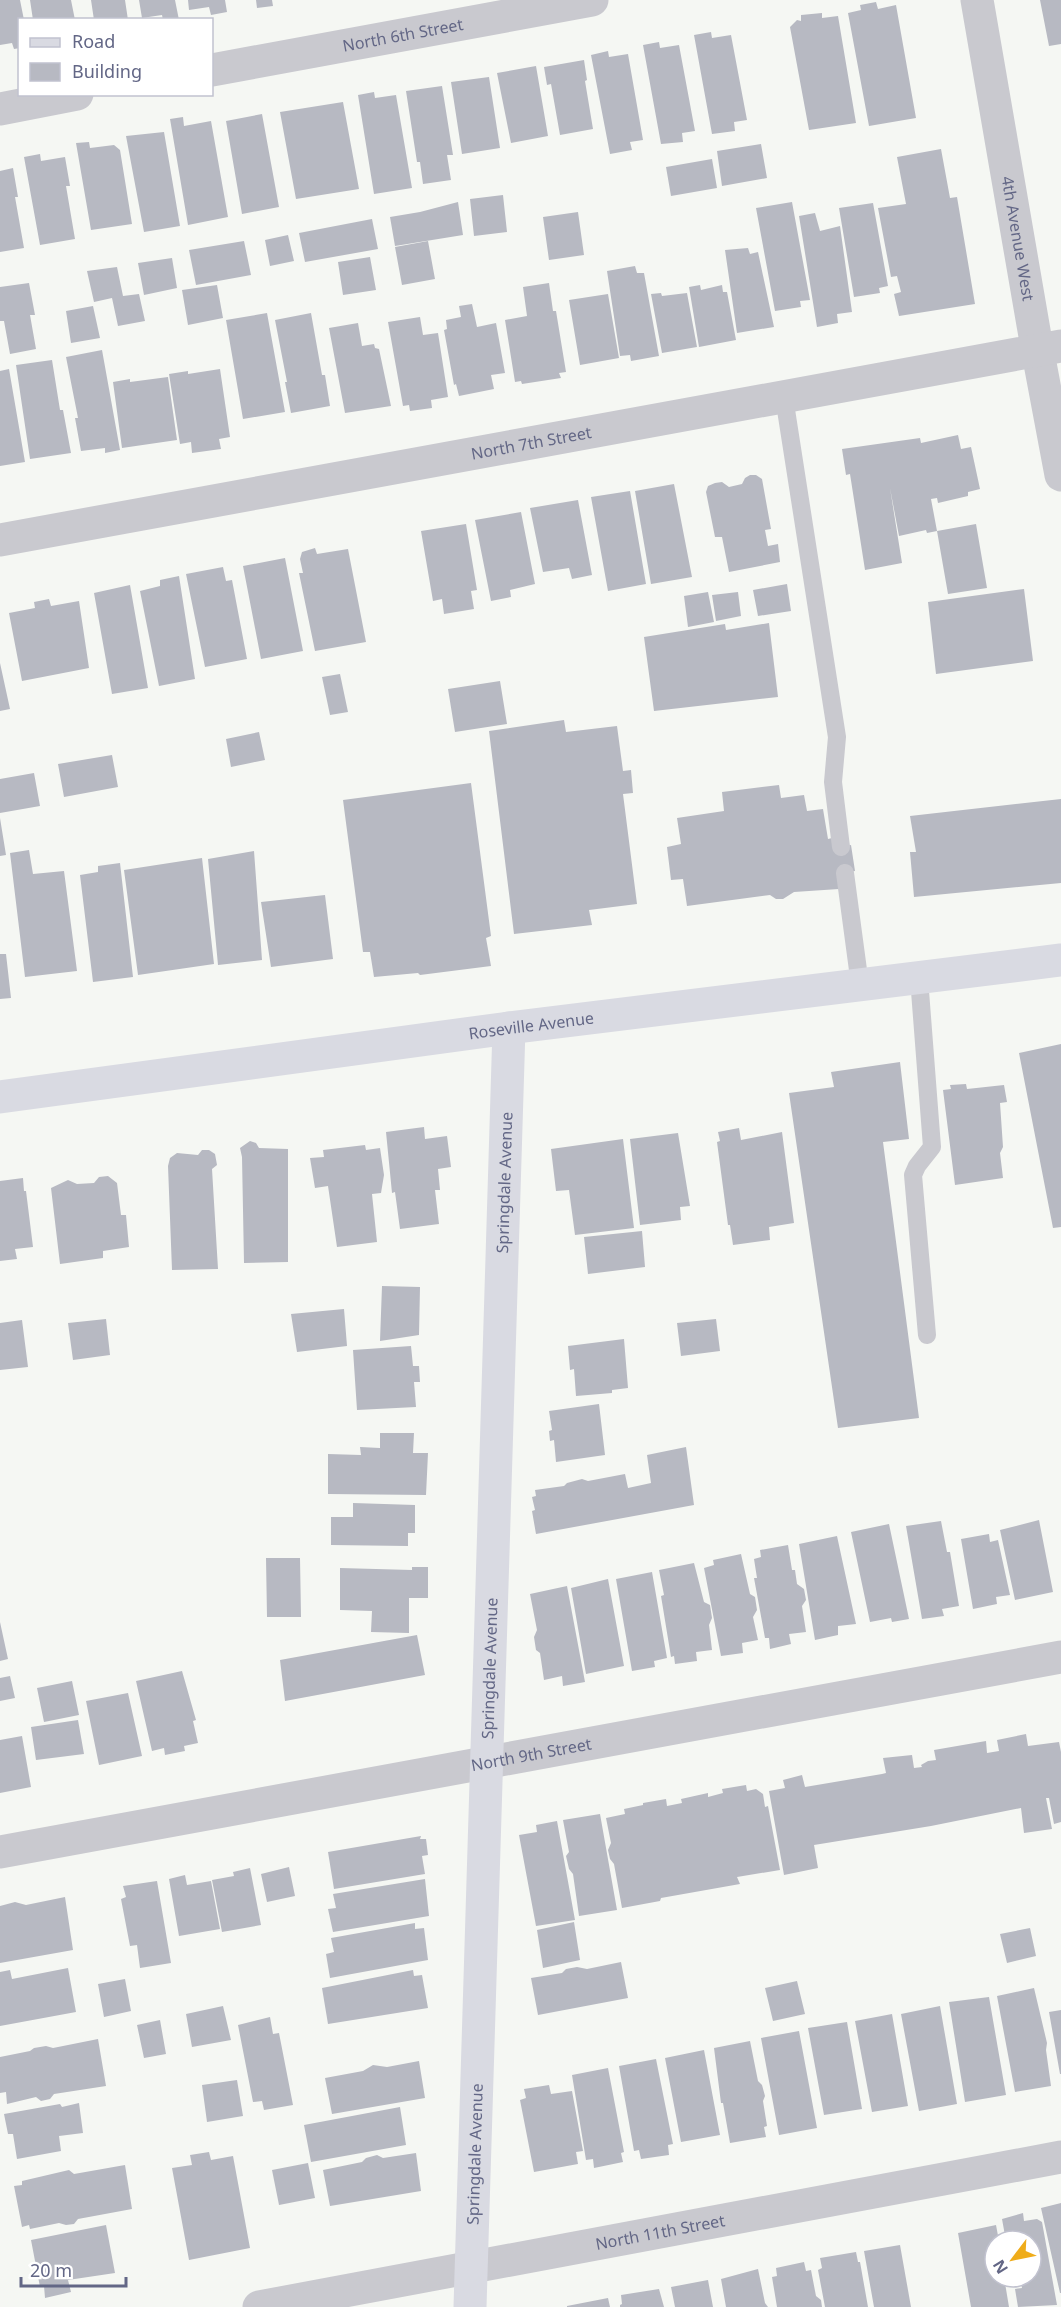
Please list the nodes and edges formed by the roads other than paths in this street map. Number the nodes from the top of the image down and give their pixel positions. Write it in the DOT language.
graph roads {
  1 [pos="592,0"];
  2 [pos="977,0"];
  3 [pos="213,70"];
  4 [pos="67,96"];
  5 [pos="0,109"];
  6 [pos="1049,348"];
  7 [pos="784,397"];
  8 [pos="1061,475"];
  9 [pos="0,540"];
  10 [pos="841,847"];
  11 [pos="845,873"];
  12 [pos="1061,960"];
  13 [pos="919,978"];
  14 [pos="860,985"];
  15 [pos="509,1028"];
  16 [pos="0,1097"];
  17 [pos="927,1335"];
  18 [pos="1061,1657"];
  19 [pos="487,1763"];
  20 [pos="0,1852"];
  21 [pos="1061,2157"];
  22 [pos="472,2268"];
  23 [pos="259,2307"];
  24 [pos="470,2307"];
  1 -- 3 [label="street, North 6th Street"];
  2 -- 6 [label="street, 4th Avenue West"];
  4 -- 5 [label="street"];
  6 -- 7 [label="street, North 7th Street"];
  6 -- 8 [label="street, 4th Avenue West"];
  7 -- 9 [label="street, North 7th Street"];
  7 -- 10 [label="lane"];
  11 -- 14 [label="lane"];
  12 -- 13 [label="street, Roseville Avenue"];
  13 -- 14 [label="street, Roseville Avenue"];
  13 -- 17 [label="lane"];
  14 -- 15 [label="street, Roseville Avenue"];
  15 -- 16 [label="street, Roseville Avenue"];
  15 -- 19 [label="street, Springdale Avenue"];
  18 -- 19 [label="street, North 9th Street"];
  19 -- 20 [label="street, North 9th Street"];
  19 -- 22 [label="street, Springdale Avenue"];
  21 -- 22 [label="street, North 11th Street"];
  22 -- 23 [label="street, North 11th Street"];
  22 -- 24 [label="street, Springdale Avenue"];
}
